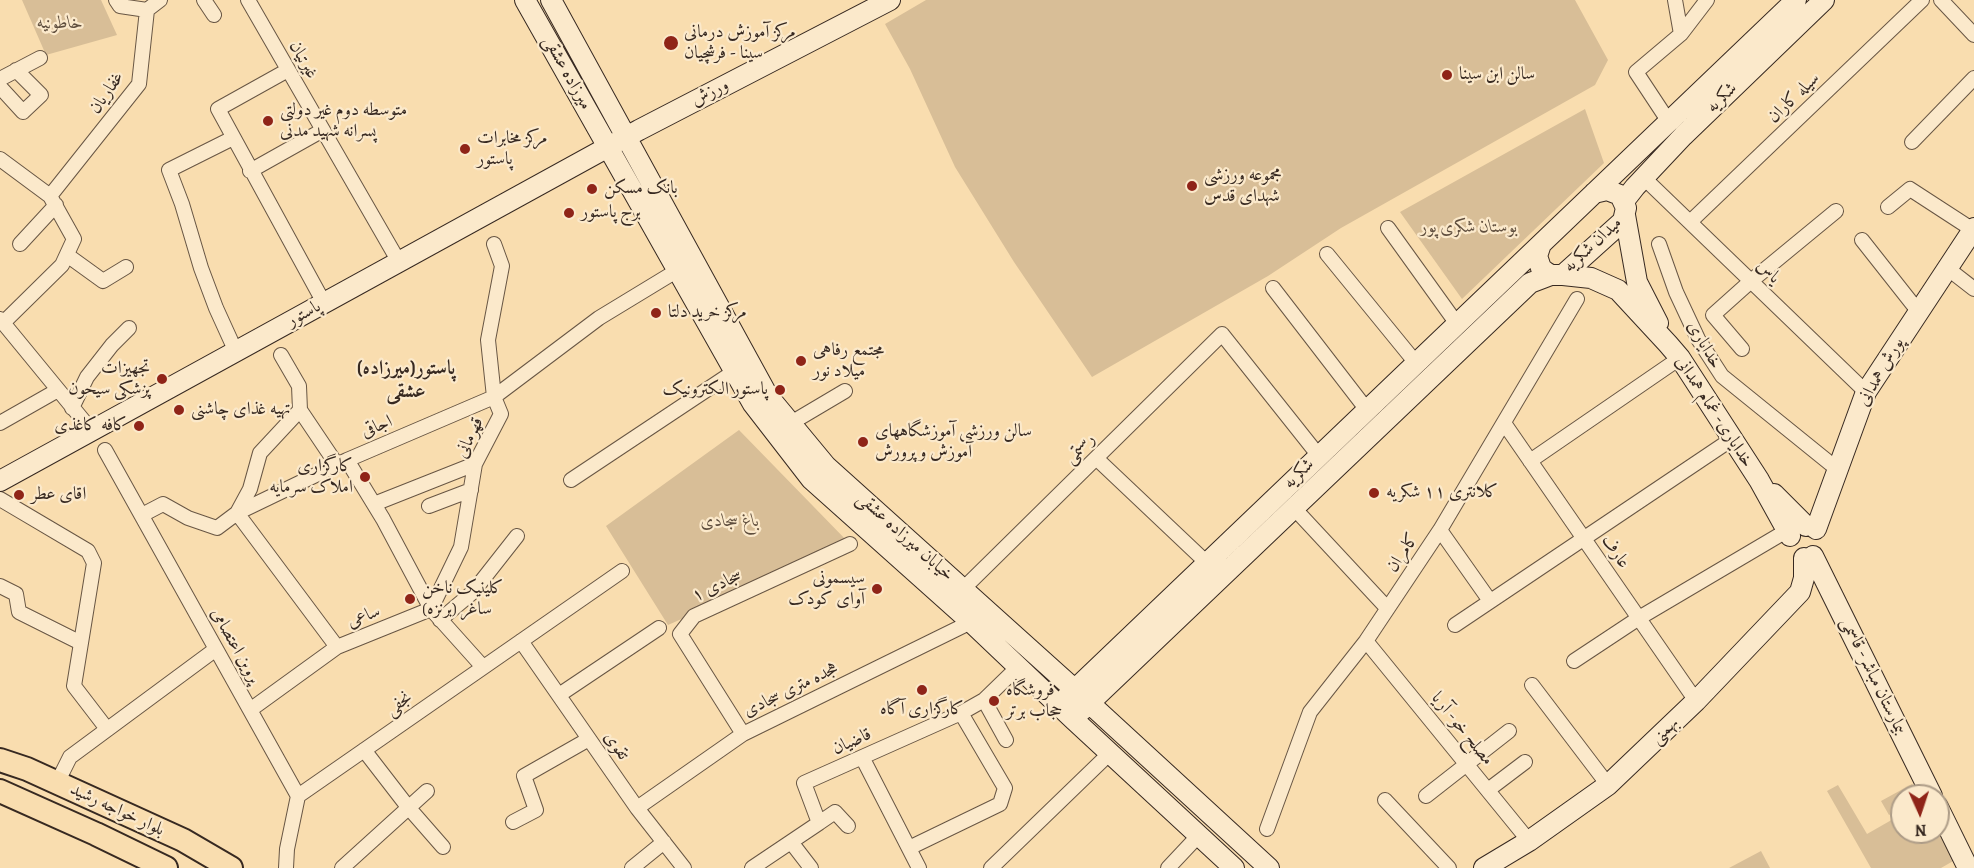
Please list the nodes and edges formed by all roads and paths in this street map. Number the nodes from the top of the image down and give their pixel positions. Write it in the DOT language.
graph roads {
  1 [pos="116,0"];
  2 [pos="160,0"];
  3 [pos="204,0"];
  4 [pos="248,0"];
  5 [pos="525,0"];
  6 [pos="551,0"];
  7 [pos="890,0"];
  8 [pos="1675,0"];
  9 [pos="1707,0"];
  10 [pos="1796,0"];
  11 [pos="1824,0"];
  12 [pos="1922,0"];
  13 [pos="1941,0"];
  14 [pos="147,10"];
  15 [pos="214,15"];
  16 [pos="1681,34"];
  17 [pos="1974,35"];
  18 [pos="40,58"];
  19 [pos="16,70"];
  20 [pos="288,70"];
  21 [pos="0,78"];
  22 [pos="1974,78"];
  23 [pos="0,87"];
  24 [pos="1669,122"];
  25 [pos="323,130"];
  26 [pos="626,137"];
  27 [pos="233,138"];
  28 [pos="1912,142"];
  29 [pos="608,147"];
  30 [pos="0,159"];
  31 [pos="573,167"];
  32 [pos="250,171"];
  33 [pos="1644,178"];
  34 [pos="1594,193"];
  35 [pos="636,196"];
  36 [pos="53,200"];
  37 [pos="1888,207"];
  38 [pos="1625,208"];
  39 [pos="1836,211"];
  40 [pos="1690,222"];
  41 [pos="1388,228"];
  42 [pos="1973,229"];
  43 [pos="1862,240"];
  44 [pos="20,244"];
  45 [pos="494,244"];
  46 [pos="1541,244"];
  47 [pos="1659,244"];
  48 [pos="1327,254"];
  49 [pos="66,255"];
  50 [pos="399,262"];
  51 [pos="126,267"];
  52 [pos="1947,268"];
  53 [pos="678,270"];
  54 [pos="1557,275"];
  55 [pos="1751,281"];
  56 [pos="1273,288"];
  57 [pos="1974,289"];
  58 [pos="1577,299"];
  59 [pos="324,303"];
  60 [pos="1918,311"];
  61 [pos="2,321"];
  62 [pos="1457,324"];
  63 [pos="129,327"];
  64 [pos="1742,349"];
  65 [pos="1674,351"];
  66 [pos="236,352"];
  67 [pos="281,355"];
  68 [pos="1416,363"];
  69 [pos="735,371"];
  70 [pos="58,390"];
  71 [pos="845,391"];
  72 [pos="1866,392"];
  73 [pos="495,397"];
  74 [pos="72,408"];
  75 [pos="300,410"];
  76 [pos="1367,410"];
  77 [pos="0,423"];
  78 [pos="791,423"];
  79 [pos="1504,423"];
  80 [pos="92,431"];
  81 [pos="1732,439"];
  82 [pos="105,450"];
  83 [pos="1319,456"];
  84 [pos="1096,458"];
  85 [pos="1530,461"];
  86 [pos="342,462"];
  87 [pos="475,464"];
  88 [pos="1837,469"];
  89 [pos="571,480"];
  90 [pos="0,481"];
  91 [pos="471,490"];
  92 [pos="0,499"];
  93 [pos="374,504"];
  94 [pos="429,506"];
  95 [pos="1293,507"];
  96 [pos="237,513"];
  97 [pos="142,515"];
  98 [pos="1440,530"];
  99 [pos="1800,530"];
  100 [pos="517,536"];
  101 [pos="1584,539"];
  102 [pos="850,544"];
  103 [pos="1809,557"];
  104 [pos="1207,563"];
  105 [pos="622,571"];
  106 [pos="0,586"];
  107 [pos="963,589"];
  108 [pos="1490,601"];
  109 [pos="1387,608"];
  110 [pos="436,614"];
  111 [pos="1639,618"];
  112 [pos="971,622"];
  113 [pos="1455,625"];
  114 [pos="659,628"];
  115 [pos="1366,640"];
  116 [pos="521,641"];
  117 [pos="81,643"];
  118 [pos="337,647"];
  119 [pos="216,649"];
  120 [pos="1574,661"];
  121 [pos="1018,667"];
  122 [pos="483,668"];
  123 [pos="1532,685"];
  124 [pos="559,696"];
  125 [pos="1081,696"];
  126 [pos="984,700"];
  127 [pos="1696,701"];
  128 [pos="1058,705"];
  129 [pos="250,710"];
  130 [pos="961,713"];
  131 [pos="1073,719"];
  132 [pos="108,729"];
  133 [pos="1509,731"];
  134 [pos="743,734"];
  135 [pos="589,739"];
  136 [pos="1006,740"];
  137 [pos="364,750"];
  138 [pos="1110,753"];
  139 [pos="862,757"];
  140 [pos="0,760"];
  141 [pos="1525,762"];
  142 [pos="1467,764"];
  143 [pos="57,783"];
  144 [pos="1926,784"];
  145 [pos="1608,785"];
  146 [pos="1488,790"];
  147 [pos="0,791"];
  148 [pos="427,791"];
  149 [pos="298,796"];
  150 [pos="1426,796"];
  151 [pos="1385,800"];
  152 [pos="408,807"];
  153 [pos="637,808"];
  154 [pos="513,822"];
  155 [pos="819,823"];
  156 [pos="849,826"];
  157 [pos="1268,829"];
  158 [pos="1950,831"];
  159 [pos="1199,835"];
  160 [pos="1529,841"];
  161 [pos="664,842"];
  162 [pos="791,842"];
  163 [pos="443,847"];
  164 [pos="909,848"];
  165 [pos="163,866"];
  166 [pos="135,868"];
  167 [pos="231,868"];
  168 [pos="286,868"];
  169 [pos="342,868"];
  170 [pos="632,868"];
  171 [pos="684,868"];
  172 [pos="752,868"];
  173 [pos="811,868"];
  174 [pos="919,868"];
  175 [pos="991,868"];
  176 [pos="1168,868"];
  177 [pos="1234,868"];
  178 [pos="1269,868"];
  179 [pos="1449,868"];
  180 [pos="1484,868"];
  181 [pos="1968,868"];
  1 -- 14 [label="street"];
  2 -- 14 [label="street"];
  3 -- 15 [label="street"];
  4 -- 20 [label="street, غیرتیان"];
  5 -- 29 [label="main road, میرزاده عشقی"];
  6 -- 26 [label="main road, میرزاده عشقی"];
  7 -- 26 [label="main road, ورزش"];
  8 -- 16 [label="street"];
  9 -- 16 [label="street"];
  10 -- 24 [label="main road, شکریه"];
  11 -- 33 [label="main road, شکریه"];
  12 -- 40 [label="street, سیله کاران"];
  13 -- 17 [label="street"];
  14 -- 36 [label="street, غفاریان"];
  16 -- 24 [label="street"];
  18 -- 19 [label="street"];
  19 -- 21 [label="street"];
  19 -- 23 [label="street"];
  20 -- 25 [label="street, غیرتیان"];
  20 -- 27 [label="street"];
  22 -- 28 [label="street"];
  24 -- 34 [label="main road, شکریه"];
  25 -- 32 [label="street"];
  25 -- 50 [label="street, غیرتیان"];
  26 -- 29 [label="main road, ورزش"];
  26 -- 78 [label="main road, خیابان میرزاده عشقی"];
  27 -- 32 [label="street"];
  27 -- 66 [label="street"];
  29 -- 31 [label="main road, پاستور"];
  29 -- 35 [label="main road, خیابان میرزاده عشقی"];
  30 -- 36 [label="street"];
  31 -- 35 [label="main road"];
  31 -- 50 [label="main road, پاستور"];
  32 -- 59 [label="street"];
  33 -- 38 [label="main road, شکریه"];
  33 -- 40 [label="street, یاس"];
  34 -- 38 [label="main road, میدان شکریه"];
  34 -- 46 [label="main road, میدان شکریه"];
  35 -- 53 [label="main road, خیابان میرزاده عشقی"];
  36 -- 44 [label="street, غفاریان"];
  36 -- 49 [label="street"];
  37 -- 42 [label="street"];
  38 -- 54 [label="main road, میدان شکریه"];
  38 -- 65 [label="main road, خدایاری"];
  39 -- 55 [label="street"];
  40 -- 55 [label="street, یاس"];
  41 -- 62 [label="street"];
  42 -- 52 [label="main road, پورش همدانی"];
  43 -- 60 [label="street"];
  45 -- 73 [label="street, قهرمانی"];
  46 -- 54 [label="main road, میدان شکریه"];
  46 -- 62 [label="main road, شکریه"];
  47 -- 88 [label="street, خدایاری"];
  48 -- 68 [label="street"];
  49 -- 51 [label="street"];
  49 -- 61 [label="street"];
  50 -- 59 [label="main road, پاستور"];
  52 -- 57 [label="street"];
  52 -- 60 [label="main road, پورش همدانی"];
  53 -- 69 [label="main road, خیابان میرزاده عشقی"];
  53 -- 73 [label="street, اجاقی"];
  54 -- 65 [label="main road, خدایاری"];
  54 -- 95 [label="main road, شکریه"];
  55 -- 64 [label="street"];
  55 -- 72 [label="street, یاس"];
  56 -- 76 [label="street"];
  58 -- 79 [label="street, کامران"];
  59 -- 66 [label="main road, پاستور"];
  60 -- 72 [label="main road, پورش همدانی"];
  61 -- 70 [label="street"];
  62 -- 68 [label="main road, شکریه"];
  63 -- 74 [label="street"];
  65 -- 81 [label="main road, خدایاری- غمام همدانی"];
  65 -- 85 [label="street"];
  66 -- 80 [label="main road, پاستور"];
  67 -- 75 [label="street"];
  68 -- 76 [label="main road, شکریه"];
  69 -- 89 [label="street"];
  69 -- 112 [label="main road, خیابان میرزاده عشقی"];
  70 -- 74 [label="street"];
  70 -- 77 [label="street"];
  71 -- 78 [label="street"];
  72 -- 88 [label="main road, پورش همدانی"];
  73 -- 86 [label="street, اجاقی"];
  73 -- 87 [label="street, قهرمانی"];
  74 -- 80 [label="street"];
  75 -- 86 [label="street"];
  75 -- 96 [label="street"];
  76 -- 83 [label="main road, شکریه"];
  78 -- 107 [label="main road, خیابان میرزاده عشقی"];
  79 -- 85 [label="street, عارف"];
  79 -- 98 [label="street, کامران"];
  80 -- 90 [label="main road, پاستور"];
  81 -- 99 [label="main road, خدایاری- غمام همدانی"];
  81 -- 101 [label="street"];
  82 -- 97 [label="street, پروین اعتصامی"];
  83 -- 84 [label="street, رستمی"];
  83 -- 104 [label="main road, شکریه"];
  84 -- 104 [label="street"];
  84 -- 107 [label="street, رستمی"];
  85 -- 101 [label="street, عارف"];
  86 -- 93 [label="street"];
  86 -- 96 [label="street, اجاقی"];
  87 -- 91 [label="street, قهرمانی"];
  87 -- 93 [label="street"];
  88 -- 99 [label="main road, پورش همدانی"];
  91 -- 94 [label="street"];
  91 -- 110 [label="street, قهرمانی"];
  92 -- 117 [label="street"];
  93 -- 110 [label="street"];
  95 -- 109 [label="street"];
  95 -- 125 [label="main road, شکریه"];
  96 -- 97 [label="street, اجاقی"];
  96 -- 118 [label="street"];
  97 -- 119 [label="street, پروین اعتصامی"];
  98 -- 108 [label="street"];
  98 -- 109 [label="street, کامران"];
  99 -- 103 [label="main road, بیمارستان مباشر- قاسمی"];
  99 -- 103 [label="main road, پورش همدانی"];
  99 -- 111 [label="street"];
  100 -- 110 [label="street, ساعی"];
  101 -- 108 [label="street"];
  101 -- 111 [label="street, عارف"];
  102 -- 134 [label="street, سجادی ۱"];
  103 -- 127 [label="main road, بهمنی"];
  103 -- 144 [label="main road, بیمارستان مباشر- قاسمی"];
  104 -- 125 [label="main road, شکریه"];
  105 -- 116 [label="street, نجفی"];
  106 -- 117 [label="street"];
  107 -- 125 [label="main road, خیابان میرزاده عشقی"];
  108 -- 113 [label="street"];
  109 -- 115 [label="street, کامران"];
  110 -- 118 [label="street, ساعی"];
  110 -- 122 [label="street"];
  111 -- 120 [label="street"];
  111 -- 127 [label="street, عارف"];
  112 -- 121 [label="main road, خیابان میرزاده عشقی"];
  112 -- 134 [label="street, هجده متری سجادی"];
  114 -- 124 [label="street"];
  115 -- 142 [label="street, مصلح خو- آریا"];
  115 -- 157 [label="street, کامران"];
  116 -- 122 [label="street, نجفی"];
  116 -- 124 [label="street, تقوی"];
  117 -- 132 [label="street"];
  118 -- 129 [label="street, ساعی"];
  119 -- 129 [label="street, پروین اعتصامی"];
  119 -- 132 [label="street"];
  121 -- 126 [label="street, قاضیان"];
  121 -- 128 [label="main road, خیابان میرزاده عشقی"];
  122 -- 137 [label="street, نجفی"];
  123 -- 145 [label="street"];
  124 -- 135 [label="street, تقوی"];
  125 -- 128 [label="main road, شکریه"];
  125 -- 131 [label="main road, شکریه"];
  125 -- 178 [label="main road, خیابان میرزاده عشقی"];
  126 -- 130 [label="street, قاضیان"];
  126 -- 136 [label="street"];
  127 -- 145 [label="main road, بهمنی"];
  128 -- 131 [label="main road, خیابان میرزاده عشقی"];
  129 -- 149 [label="street, پروین اعتصامی"];
  130 -- 139 [label="street, قاضیان"];
  130 -- 164 [label="street"];
  131 -- 138 [label="main road, خیابان میرزاده عشقی"];
  132 -- 143 [label="street"];
  133 -- 142 [label="street"];
  134 -- 153 [label="street, هجده متری سجادی"];
  135 -- 153 [label="street, تقوی"];
  135 -- 154 [label="street"];
  137 -- 149 [label="street, نجفی"];
  137 -- 152 [label="street"];
  138 -- 159 [label="main road, خیابان میرزاده عشقی"];
  138 -- 175 [label="street"];
  139 -- 155 [label="street, قاضیان"];
  139 -- 164 [label="street"];
  140 -- 143 [label="main road, بلوار خواجه رشید"];
  141 -- 146 [label="street"];
  142 -- 146 [label="street, مصلح خو- آریا"];
  142 -- 150 [label="street"];
  143 -- 167 [label="main road, بلوار خواجه رشید"];
  145 -- 160 [label="main road, بهمنی"];
  146 -- 160 [label="street, مصلح خو- آریا"];
  147 -- 165 [label="main road, بلوار خواجه رشید"];
  148 -- 152 [label="street"];
  149 -- 168 [label="street"];
  151 -- 179 [label="street"];
  152 -- 163 [label="street"];
  152 -- 169 [label="street"];
  153 -- 161 [label="street, تقوی"];
  155 -- 156 [label="street"];
  155 -- 162 [label="street"];
  158 -- 181 [label="main road"];
  159 -- 176 [label="street"];
  159 -- 177 [label="main road, خیابان میرزاده عشقی"];
  160 -- 180 [label="main road, بهمنی"];
  161 -- 170 [label="street"];
  161 -- 171 [label="street, تقوی"];
  162 -- 172 [label="street"];
  162 -- 173 [label="street"];
  164 -- 174 [label="street"];
  165 -- 166 [label="main road"];
}
